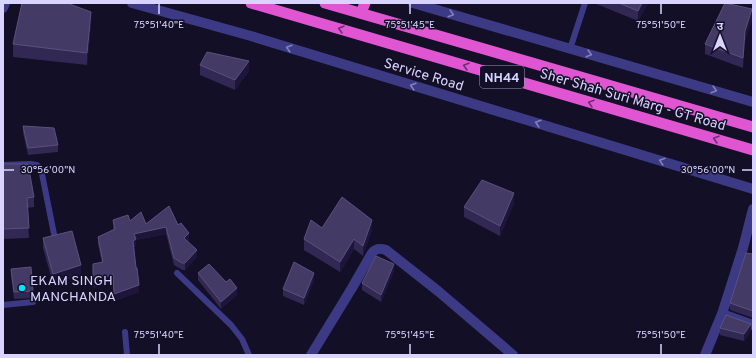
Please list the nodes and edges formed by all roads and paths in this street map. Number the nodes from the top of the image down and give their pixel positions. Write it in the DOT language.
graph roads {
  1 [pos="4,3"];
  2 [pos="132,3"];
  3 [pos="251,3"];
  4 [pos="325,3"];
  5 [pos="413,3"];
  6 [pos="585,3"];
  7 [pos="3,8"];
  8 [pos="363,8"];
  9 [pos="570,48"];
  10 [pos="753,102"];
  11 [pos="753,127"];
  12 [pos="753,150"];
  13 [pos="3,165"];
  14 [pos="753,188"];
  15 [pos="753,209"];
  16 [pos="55,239"];
  17 [pos="748,249"];
  18 [pos="177,273"];
  19 [pos="33,302"];
  20 [pos="3,305"];
  21 [pos="722,314"];
  22 [pos="753,325"];
  23 [pos="125,332"];
  24 [pos="507,353"];
  25 [pos="127,355"];
  26 [pos="249,355"];
  27 [pos="311,355"];
  28 [pos="705,355"];
  1 -- 7 [label="street"];
  14 -- 2 [label="street, Service Road, one-way"];
  12 -- 3 [label="highway, Sher Shah Suri Marg - GT Road / NH44, one-way"];
  4 -- 8 [label="highway, NH44"];
  5 -- 9 [label="street, one-way"];
  6 -- 9 [label="lane"];
  8 -- 11 [label="highway, Sher Shah Suri Marg - GT Road / NH44"];
  9 -- 10 [label="street, one-way"];
  13 -- 16 [label="lane"];
  15 -- 17 [label="street"];
  17 -- 21 [label="street"];
  18 -- 26 [label="lane"];
  19 -- 20 [label="lane"];
  21 -- 22 [label="street"];
  21 -- 28 [label="street"];
  23 -- 25 [label="lane"];
  24 -- 27 [label="street"];
}
